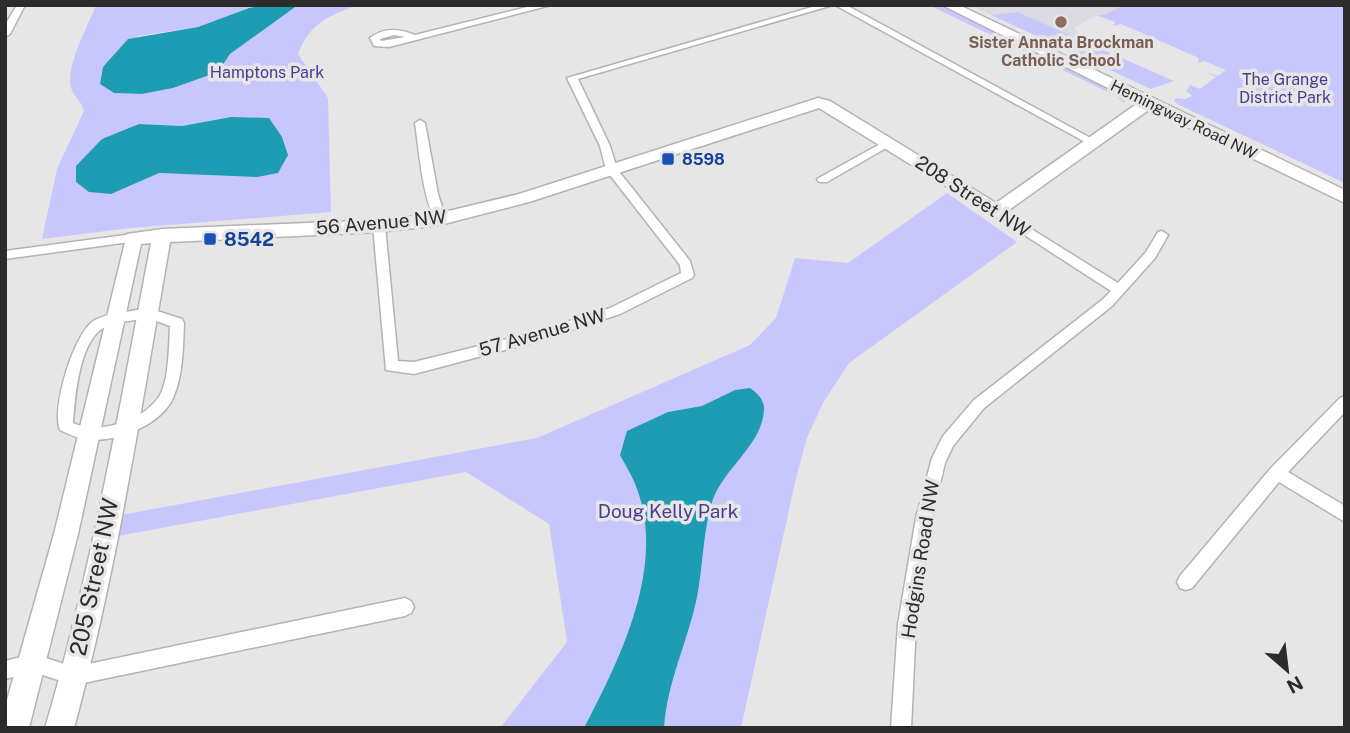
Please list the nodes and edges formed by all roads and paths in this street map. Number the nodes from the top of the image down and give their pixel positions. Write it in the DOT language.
graph roads {
  1 [pos="21,5"];
  2 [pos="548,5"];
  3 [pos="828,5"];
  4 [pos="839,5"];
  5 [pos="948,5"];
  6 [pos="5,34"];
  7 [pos="414,38"];
  8 [pos="1149,102"];
  9 [pos="825,104"];
  10 [pos="420,123"];
  11 [pos="1091,141"];
  12 [pos="889,142"];
  13 [pos="612,170"];
  14 [pos="823,179"];
  15 [pos="1345,197"];
  16 [pos="996,211"];
  17 [pos="440,219"];
  18 [pos="379,226"];
  19 [pos="162,235"];
  20 [pos="1162,235"];
  21 [pos="133,238"];
  22 [pos="5,255"];
  23 [pos="1119,290"];
  24 [pos="148,313"];
  25 [pos="115,321"];
  26 [pos="1345,402"];
  27 [pos="127,426"];
  28 [pos="89,435"];
  29 [pos="1277,473"];
  30 [pos="1345,515"];
  31 [pos="1186,582"];
  32 [pos="405,607"];
  33 [pos="33,663"];
  34 [pos="5,670"];
  35 [pos="74,676"];
  36 [pos="14,728"];
  37 [pos="59,728"];
  38 [pos="901,728"];
  1 -- 6 [label="street"];
  2 -- 7 [label="street"];
  3 -- 13 [label="street"];
  4 -- 11 [label="street"];
  5 -- 8 [label="street, Hemingway Road NW"];
  8 -- 11 [label="street"];
  8 -- 15 [label="street, Hemingway Road NW"];
  9 -- 12 [label="street, 208 Street NW"];
  9 -- 13 [label="street, 56 Avenue NW"];
  10 -- 17 [label="street"];
  11 -- 16 [label="street"];
  12 -- 14 [label="street"];
  12 -- 16 [label="street, 208 Street NW"];
  13 -- 17 [label="street, 56 Avenue NW"];
  13 -- 18 [label="street, 57 Avenue NW"];
  16 -- 23 [label="street, 208 Street NW"];
  17 -- 18 [label="street, 56 Avenue NW"];
  18 -- 19 [label="street, 56 Avenue NW"];
  19 -- 21 [label="street, 56 Avenue NW"];
  19 -- 24 [label="street, 205 Street NW"];
  20 -- 23 [label="street, Hodgins Road NW"];
  21 -- 22 [label="street, 56 Avenue NW"];
  21 -- 25 [label="street, 205 Street NW"];
  23 -- 38 [label="street, Hodgins Road NW"];
  24 -- 25 [label="street"];
  24 -- 27 [label="street, 205 Street NW"];
  24 -- 27 [label="street"];
  25 -- 28 [label="street, 205 Street NW"];
  26 -- 29 [label="street"];
  27 -- 28 [label="street"];
  27 -- 35 [label="street, 205 Street NW"];
  28 -- 33 [label="street, 205 Street NW"];
  29 -- 30 [label="street"];
  29 -- 31 [label="street"];
  32 -- 35 [label="street"];
  33 -- 34 [label="street"];
  33 -- 35 [label="street"];
  33 -- 36 [label="street, 205 Street NW"];
  35 -- 37 [label="street, 205 Street NW"];
}
